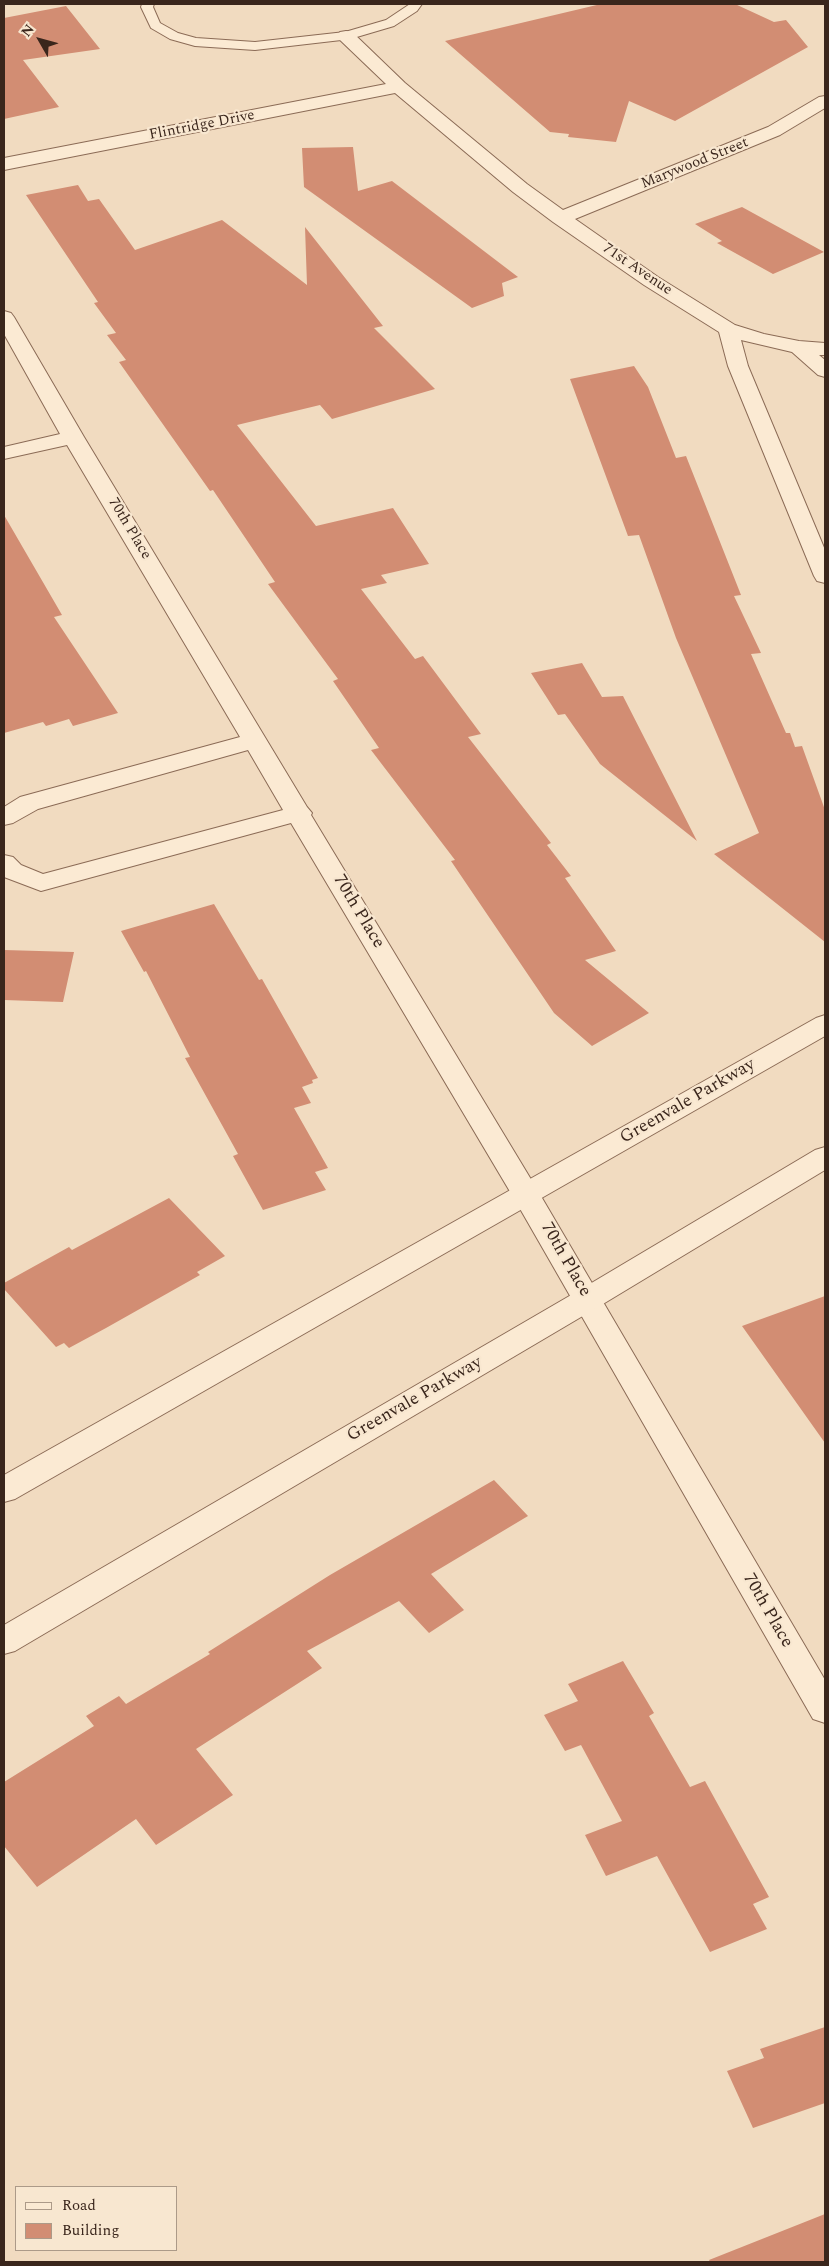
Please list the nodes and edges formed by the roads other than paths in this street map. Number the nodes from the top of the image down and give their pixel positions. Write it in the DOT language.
graph roads {
  1 [pos="148,4"];
  2 [pos="416,4"];
  3 [pos="346,36"];
  4 [pos="399,87"];
  5 [pos="825,102"];
  6 [pos="4,164"];
  7 [pos="560,218"];
  8 [pos="4,317"];
  9 [pos="728,329"];
  10 [pos="799,347"];
  11 [pos="825,348"];
  12 [pos="825,372"];
  13 [pos="73,437"];
  14 [pos="4,453"];
  15 [pos="825,576"];
  16 [pos="256,740"];
  17 [pos="300,813"];
  18 [pos="4,817"];
  19 [pos="4,863"];
  20 [pos="825,1024"];
  21 [pos="825,1157"];
  22 [pos="526,1193"];
  23 [pos="588,1299"];
  24 [pos="4,1490"];
  25 [pos="4,1641"];
  26 [pos="825,1709"];
  1 -- 3 [label="lane"];
  2 -- 3 [label="lane"];
  3 -- 4 [label="street, 71st Avenue"];
  4 -- 6 [label="street, Flintridge Drive"];
  4 -- 7 [label="street, 71st Avenue"];
  5 -- 7 [label="street, Marywood Street"];
  7 -- 9 [label="street, 71st Avenue"];
  8 -- 13 [label="street, 70th Place"];
  9 -- 10 [label="street, 71st Avenue"];
  9 -- 15 [label="street"];
  10 -- 11 [label="street, 71st Avenue"];
  10 -- 12 [label="street"];
  13 -- 14 [label="street"];
  13 -- 16 [label="street, 70th Place"];
  16 -- 17 [label="street, 70th Place"];
  16 -- 18 [label="street"];
  17 -- 19 [label="street"];
  17 -- 22 [label="street, 70th Place"];
  20 -- 22 [label="street, Greenvale Parkway"];
  21 -- 23 [label="street, Greenvale Parkway"];
  22 -- 23 [label="street, 70th Place"];
  22 -- 24 [label="street, Greenvale Parkway"];
  23 -- 25 [label="street, Greenvale Parkway"];
  23 -- 26 [label="street, 70th Place"];
}
